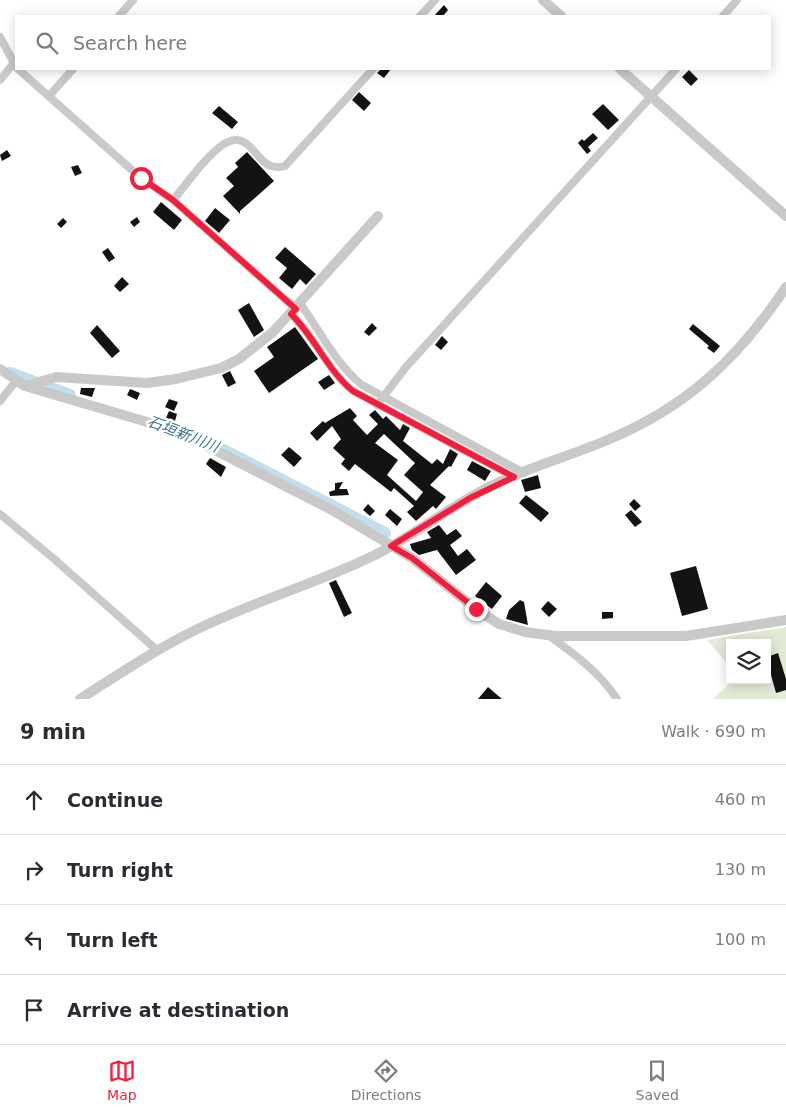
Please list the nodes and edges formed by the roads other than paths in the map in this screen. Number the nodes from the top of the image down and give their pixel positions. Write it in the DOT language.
graph roads {
  1 [pos="133,0"];
  2 [pos="435,0"];
  3 [pos="543,0"];
  4 [pos="738,0"];
  5 [pos="120,15"];
  6 [pos="421,15"];
  7 [pos="560,15"];
  8 [pos="724,15"];
  9 [pos="0,37"];
  10 [pos="15,64"];
  11 [pos="15,67"];
  12 [pos="20,70"];
  13 [pos="72,70"];
  14 [pos="372,70"];
  15 [pos="621,70"];
  16 [pos="675,70"];
  17 [pos="0,80"];
  18 [pos="49,96"];
  19 [pos="651,96"];
  20 [pos="173,200"];
  21 [pos="378,216"];
  22 [pos="786,216"];
  23 [pos="786,288"];
  24 [pos="296,309"];
  25 [pos="0,369"];
  26 [pos="16,381"];
  27 [pos="25,386"];
  28 [pos="382,396"];
  29 [pos="0,401"];
  30 [pos="377,404"];
  31 [pos="519,475"];
  32 [pos="0,514"];
  33 [pos="391,546"];
  34 [pos="786,620"];
  35 [pos="547,635"];
  36 [pos="158,651"];
  37 [pos="80,699"];
  38 [pos="617,699"];
  1 -- 5 [label="street"];
  2 -- 6 [label="street"];
  3 -- 7 [label="street"];
  4 -- 8 [label="street"];
  9 -- 10 [label="street"];
  11 -- 17 [label="street"];
  12 -- 18 [label="street"];
  13 -- 18 [label="street"];
  14 -- 20 [label="street"];
  15 -- 19 [label="street"];
  16 -- 19 [label="street"];
  18 -- 20 [label="street"];
  19 -- 22 [label="street"];
  19 -- 28 [label="street"];
  20 -- 24 [label="street"];
  21 -- 24 [label="street"];
  23 -- 31 [label="street"];
  24 -- 27 [label="street"];
  24 -- 28 [label="street"];
  24 -- 30 [label="street"];
  25 -- 26 [label="street"];
  26 -- 27 [label="street"];
  26 -- 29 [label="street"];
  27 -- 33 [label="street"];
  28 -- 30 [label="street"];
  28 -- 31 [label="street"];
  30 -- 31 [label="street"];
  31 -- 33 [label="street"];
  32 -- 36 [label="street"];
  33 -- 35 [label="street"];
  33 -- 36 [label="street"];
  34 -- 35 [label="street"];
  35 -- 38 [label="street"];
  36 -- 37 [label="street"];
}
